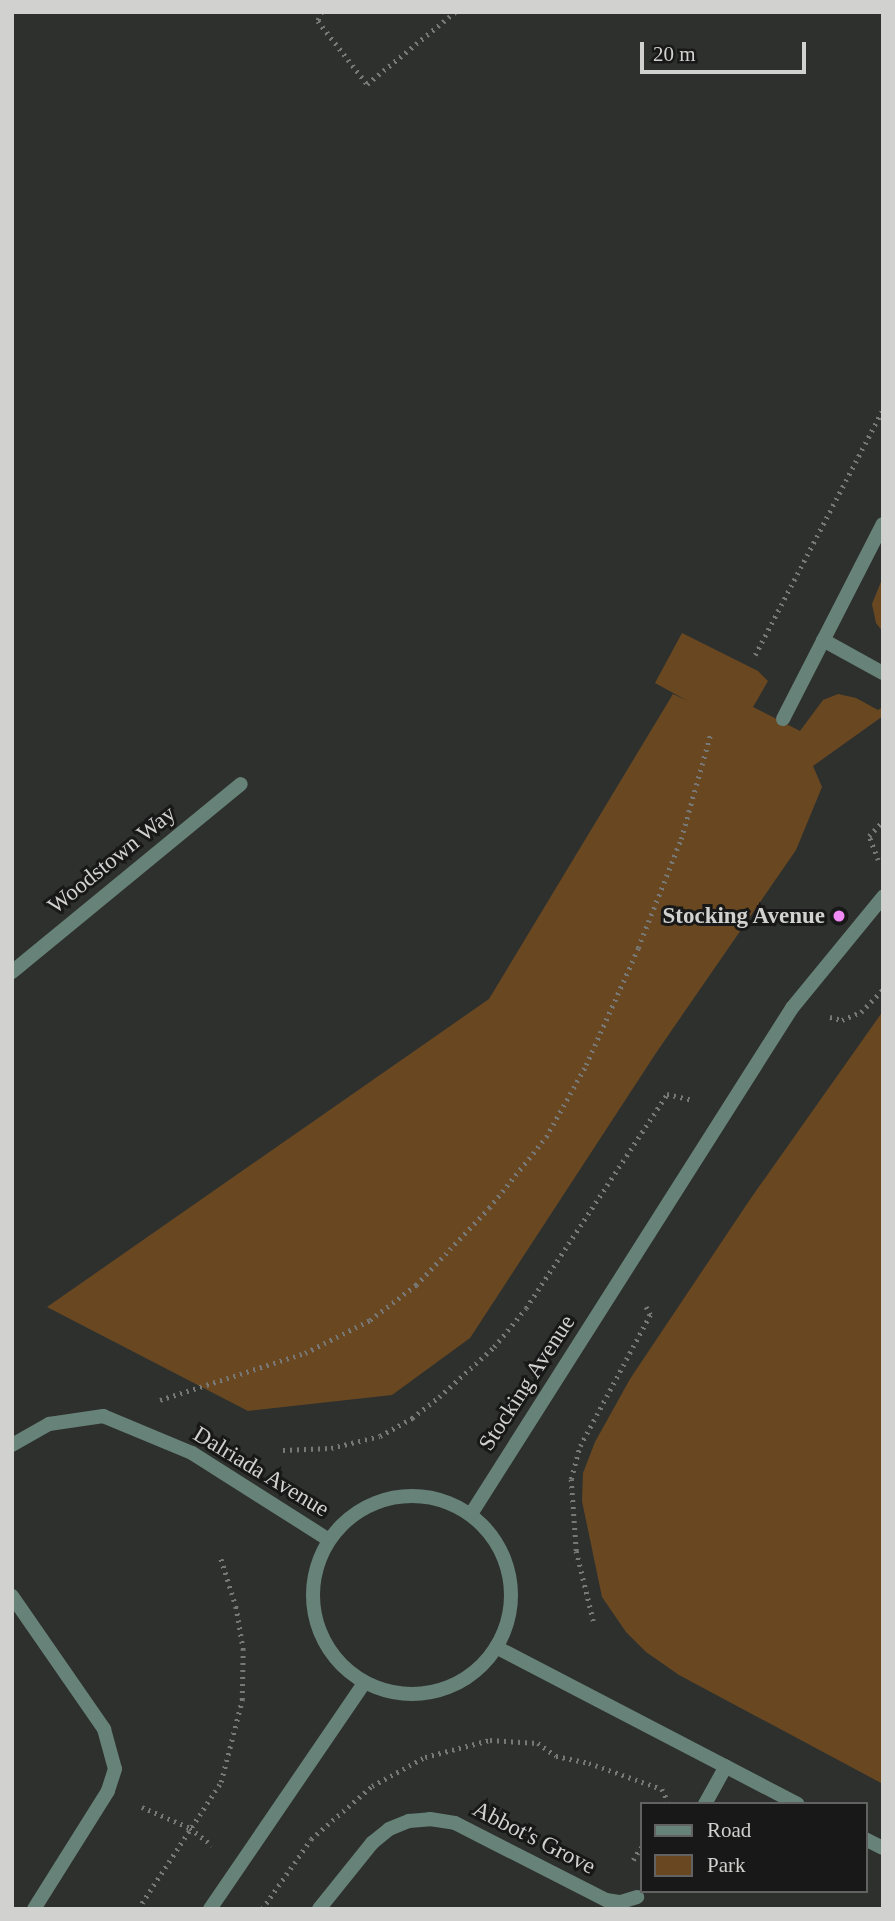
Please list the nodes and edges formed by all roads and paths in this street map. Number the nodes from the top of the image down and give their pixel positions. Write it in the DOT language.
graph roads {
  1 [pos="321,12"];
  2 [pos="455,12"];
  3 [pos="883,409"];
  4 [pos="883,524"];
  5 [pos="823,640"];
  6 [pos="755,655"];
  7 [pos="883,673"];
  8 [pos="783,719"];
  9 [pos="712,732"];
  10 [pos="242,784"];
  11 [pos="883,821"];
  12 [pos="878,861"];
  13 [pos="883,897"];
  14 [pos="12,972"];
  15 [pos="883,989"];
  16 [pos="861,1012"];
  17 [pos="667,1094"];
  18 [pos="650,1315"];
  19 [pos="155,1401"];
  20 [pos="12,1445"];
  21 [pos="283,1450"];
  22 [pos="471,1514"];
  23 [pos="329,1541"];
  24 [pos="220,1557"];
  25 [pos="12,1596"];
  26 [pos="593,1620"];
  27 [pos="496,1647"];
  28 [pos="364,1683"];
  29 [pos="537,1743"];
  30 [pos="726,1766"];
  31 [pos="668,1802"];
  32 [pos="706,1802"];
  33 [pos="794,1802"];
  34 [pos="142,1807"];
  35 [pos="190,1828"];
  36 [pos="867,1840"];
  37 [pos="883,1848"];
  38 [pos="640,1849"];
  39 [pos="633,1860"];
  40 [pos="240,1867"];
  41 [pos="642,1899"];
  42 [pos="34,1909"];
  43 [pos="138,1909"];
  44 [pos="210,1909"];
  45 [pos="319,1909"];
  1 -- 2 [label="path"];
  3 -- 6 [label="path"];
  4 -- 5 [label="street"];
  5 -- 7 [label="street"];
  5 -- 8 [label="street"];
  9 -- 19 [label="path"];
  10 -- 14 [label="street, Woodstown Way"];
  11 -- 12 [label="path"];
  13 -- 22 [label="street, Stocking Avenue"];
  15 -- 16 [label="path"];
  17 -- 21 [label="path"];
  18 -- 26 [label="path"];
  20 -- 23 [label="street, Dalriada Avenue"];
  22 -- 23 [label="street"];
  22 -- 27 [label="street"];
  23 -- 28 [label="street"];
  24 -- 35 [label="path"];
  25 -- 42 [label="street"];
  27 -- 28 [label="street"];
  27 -- 30 [label="street"];
  28 -- 40 [label="street"];
  29 -- 31 [label="path"];
  30 -- 32 [label="street"];
  30 -- 33 [label="street"];
  34 -- 35 [label="path"];
  35 -- 40 [label="path"];
  35 -- 43 [label="path"];
  36 -- 37 [label="street"];
  38 -- 39 [label="path"];
  40 -- 44 [label="street"];
  41 -- 45 [label="street, Abbot's Grove"];
}
